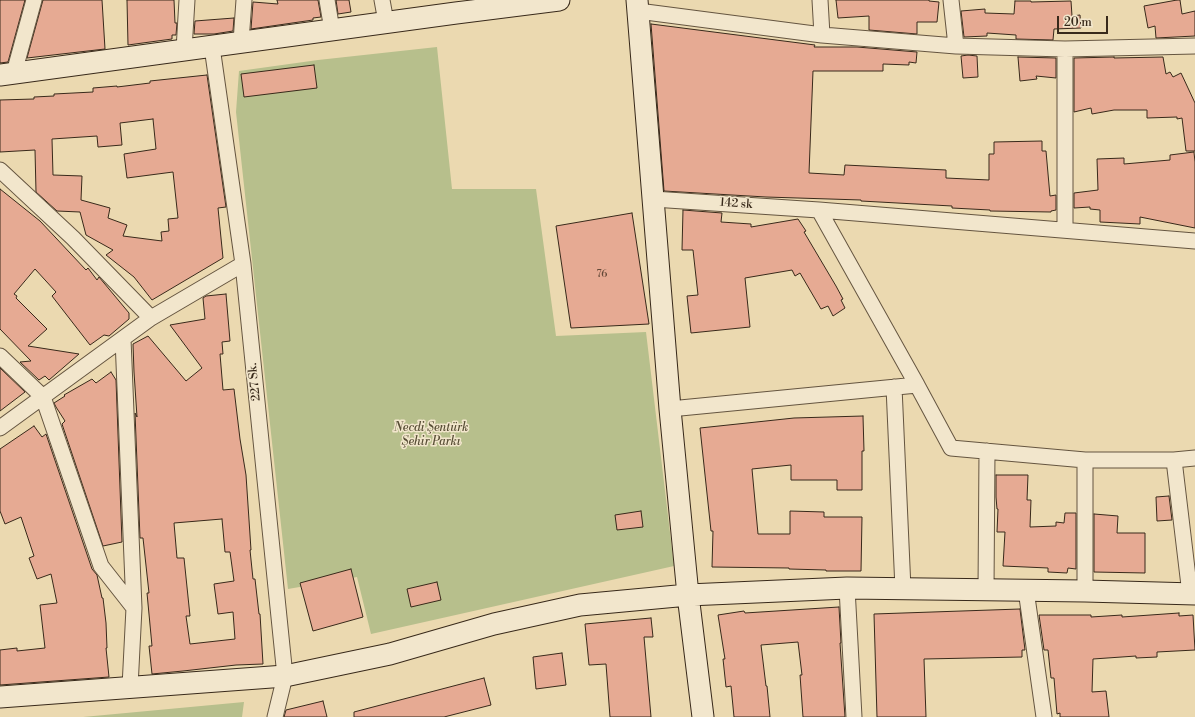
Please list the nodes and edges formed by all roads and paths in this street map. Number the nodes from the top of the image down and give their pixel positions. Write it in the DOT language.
graph roads {
  1 [pos="34,0"];
  2 [pos="187,0"];
  3 [pos="244,0"];
  4 [pos="327,0"];
  5 [pos="382,0"];
  6 [pos="559,0"];
  7 [pos="820,0"];
  8 [pos="952,0"];
  9 [pos="455,6"];
  10 [pos="637,6"];
  11 [pos="386,22"];
  12 [pos="332,30"];
  13 [pos="822,34"];
  14 [pos="241,42"];
  15 [pos="956,46"];
  16 [pos="1195,46"];
  17 [pos="212,47"];
  18 [pos="1065,49"];
  19 [pos="184,50"];
  20 [pos="7,74"];
  21 [pos="0,170"];
  22 [pos="653,199"];
  23 [pos="819,210"];
  24 [pos="1065,230"];
  25 [pos="1195,241"];
  26 [pos="243,264"];
  27 [pos="152,318"];
  28 [pos="123,339"];
  29 [pos="0,356"];
  30 [pos="917,385"];
  31 [pos="894,387"];
  32 [pos="43,397"];
  33 [pos="670,408"];
  34 [pos="0,428"];
  35 [pos="987,451"];
  36 [pos="1195,458"];
  37 [pos="1085,460"];
  38 [pos="1174,460"];
  39 [pos="847,588"];
  40 [pos="903,589"];
  41 [pos="986,590"];
  42 [pos="1026,590"];
  43 [pos="1085,591"];
  44 [pos="1193,594"];
  45 [pos="688,595"];
  46 [pos="134,608"];
  47 [pos="285,676"];
  48 [pos="130,687"];
  49 [pos="0,697"];
  50 [pos="275,717"];
  51 [pos="703,717"];
  52 [pos="854,717"];
  53 [pos="1044,717"];
  1 -- 20 [label="street"];
  2 -- 19 [label="street"];
  3 -- 14 [label="street"];
  4 -- 12 [label="street"];
  5 -- 11 [label="street"];
  6 -- 9 [label="street"];
  7 -- 13 [label="street"];
  8 -- 15 [label="street"];
  9 -- 11 [label="street"];
  10 -- 13 [label="street"];
  10 -- 22 [label="street"];
  11 -- 12 [label="street"];
  12 -- 14 [label="street"];
  13 -- 15 [label="street"];
  14 -- 17 [label="street"];
  15 -- 18 [label="street"];
  16 -- 18 [label="street"];
  17 -- 19 [label="street"];
  17 -- 26 [label="street, 227 Sk."];
  18 -- 24 [label="street"];
  19 -- 20 [label="street"];
  21 -- 27 [label="street"];
  22 -- 23 [label="street, 142 sk"];
  22 -- 33 [label="street"];
  23 -- 24 [label="street, 142 sk"];
  23 -- 30 [label="street"];
  24 -- 25 [label="street, 142 sk"];
  26 -- 27 [label="street"];
  26 -- 47 [label="street, 227 Sk."];
  27 -- 28 [label="street"];
  28 -- 32 [label="street"];
  28 -- 46 [label="street"];
  29 -- 32 [label="street"];
  30 -- 31 [label="street"];
  30 -- 35 [label="street"];
  31 -- 33 [label="street"];
  31 -- 40 [label="street"];
  32 -- 34 [label="street"];
  32 -- 46 [label="street"];
  33 -- 45 [label="street"];
  35 -- 37 [label="street"];
  35 -- 41 [label="street"];
  36 -- 38 [label="street"];
  37 -- 38 [label="street"];
  37 -- 43 [label="street"];
  38 -- 44 [label="street"];
  39 -- 40 [label="street"];
  39 -- 45 [label="street"];
  39 -- 52 [label="street"];
  40 -- 41 [label="street"];
  41 -- 42 [label="street"];
  42 -- 43 [label="street"];
  42 -- 53 [label="street"];
  43 -- 44 [label="street"];
  45 -- 47 [label="street"];
  45 -- 51 [label="street"];
  46 -- 48 [label="street"];
  47 -- 48 [label="street"];
  47 -- 50 [label="street, 227 Sk."];
  48 -- 49 [label="street"];
}
